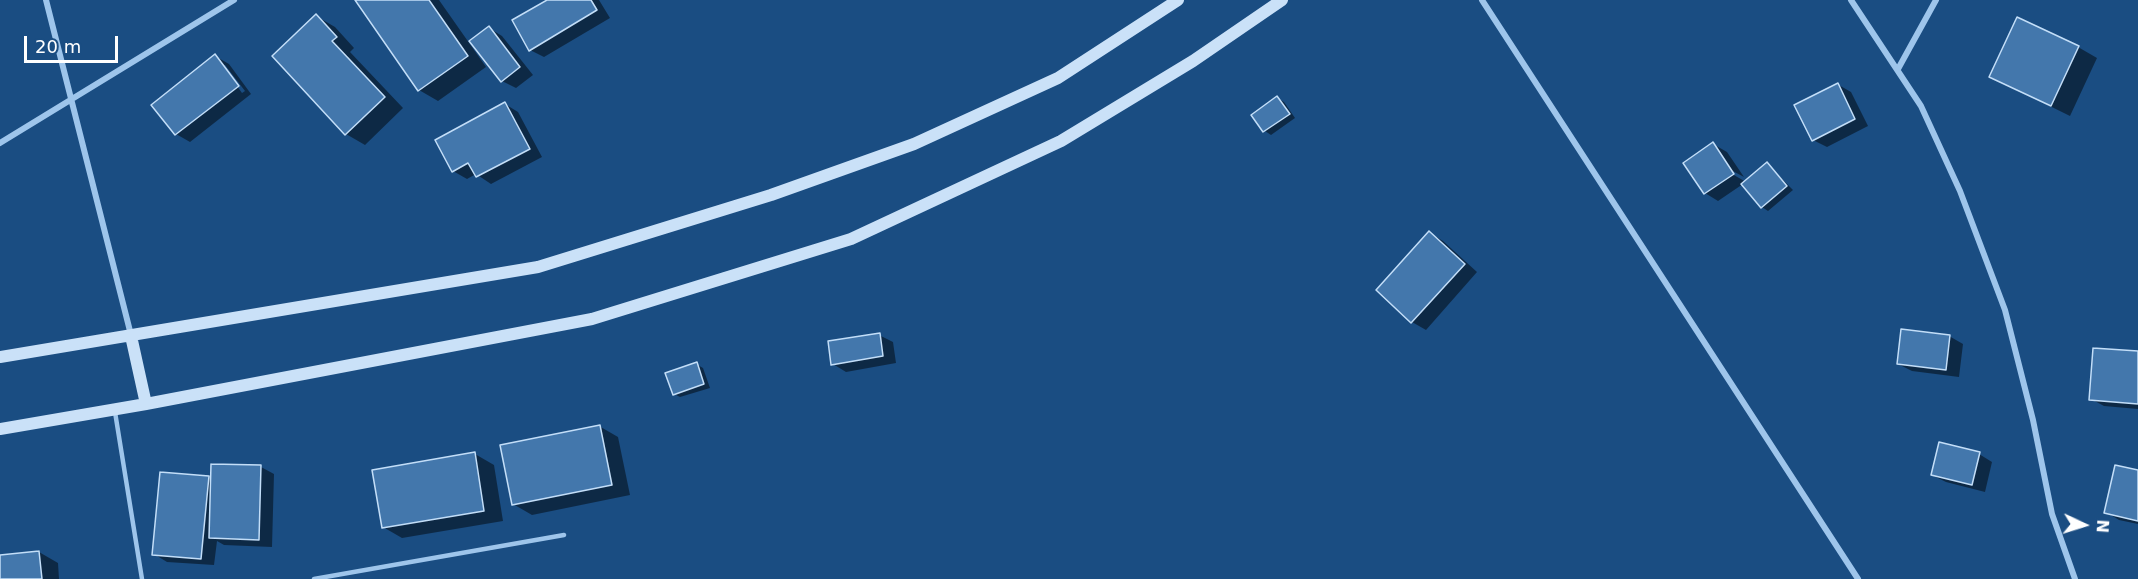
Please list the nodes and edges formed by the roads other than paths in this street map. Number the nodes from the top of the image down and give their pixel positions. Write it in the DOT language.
graph roads {
  1 [pos="46,0"];
  2 [pos="234,0"];
  3 [pos="1178,0"];
  4 [pos="1282,0"];
  5 [pos="1482,0"];
  6 [pos="1851,0"];
  7 [pos="1936,0"];
  8 [pos="1898,69"];
  9 [pos="71,99"];
  10 [pos="0,143"];
  11 [pos="131,336"];
  12 [pos="0,357"];
  13 [pos="146,404"];
  14 [pos="114,409"];
  15 [pos="0,429"];
  16 [pos="564,535"];
  17 [pos="142,579"];
  18 [pos="314,579"];
  19 [pos="1858,579"];
  20 [pos="2075,579"];
  1 -- 9 [label="street"];
  2 -- 9 [label="street"];
  3 -- 11 [label="street"];
  4 -- 13 [label="street"];
  5 -- 19 [label="street"];
  6 -- 8 [label="street"];
  7 -- 8 [label="street"];
  8 -- 20 [label="street"];
  9 -- 10 [label="street"];
  9 -- 11 [label="street"];
  11 -- 12 [label="street"];
  11 -- 13 [label="street"];
  13 -- 14 [label="street"];
  14 -- 15 [label="street"];
  14 -- 17 [label="lane"];
  16 -- 18 [label="lane"];
}
